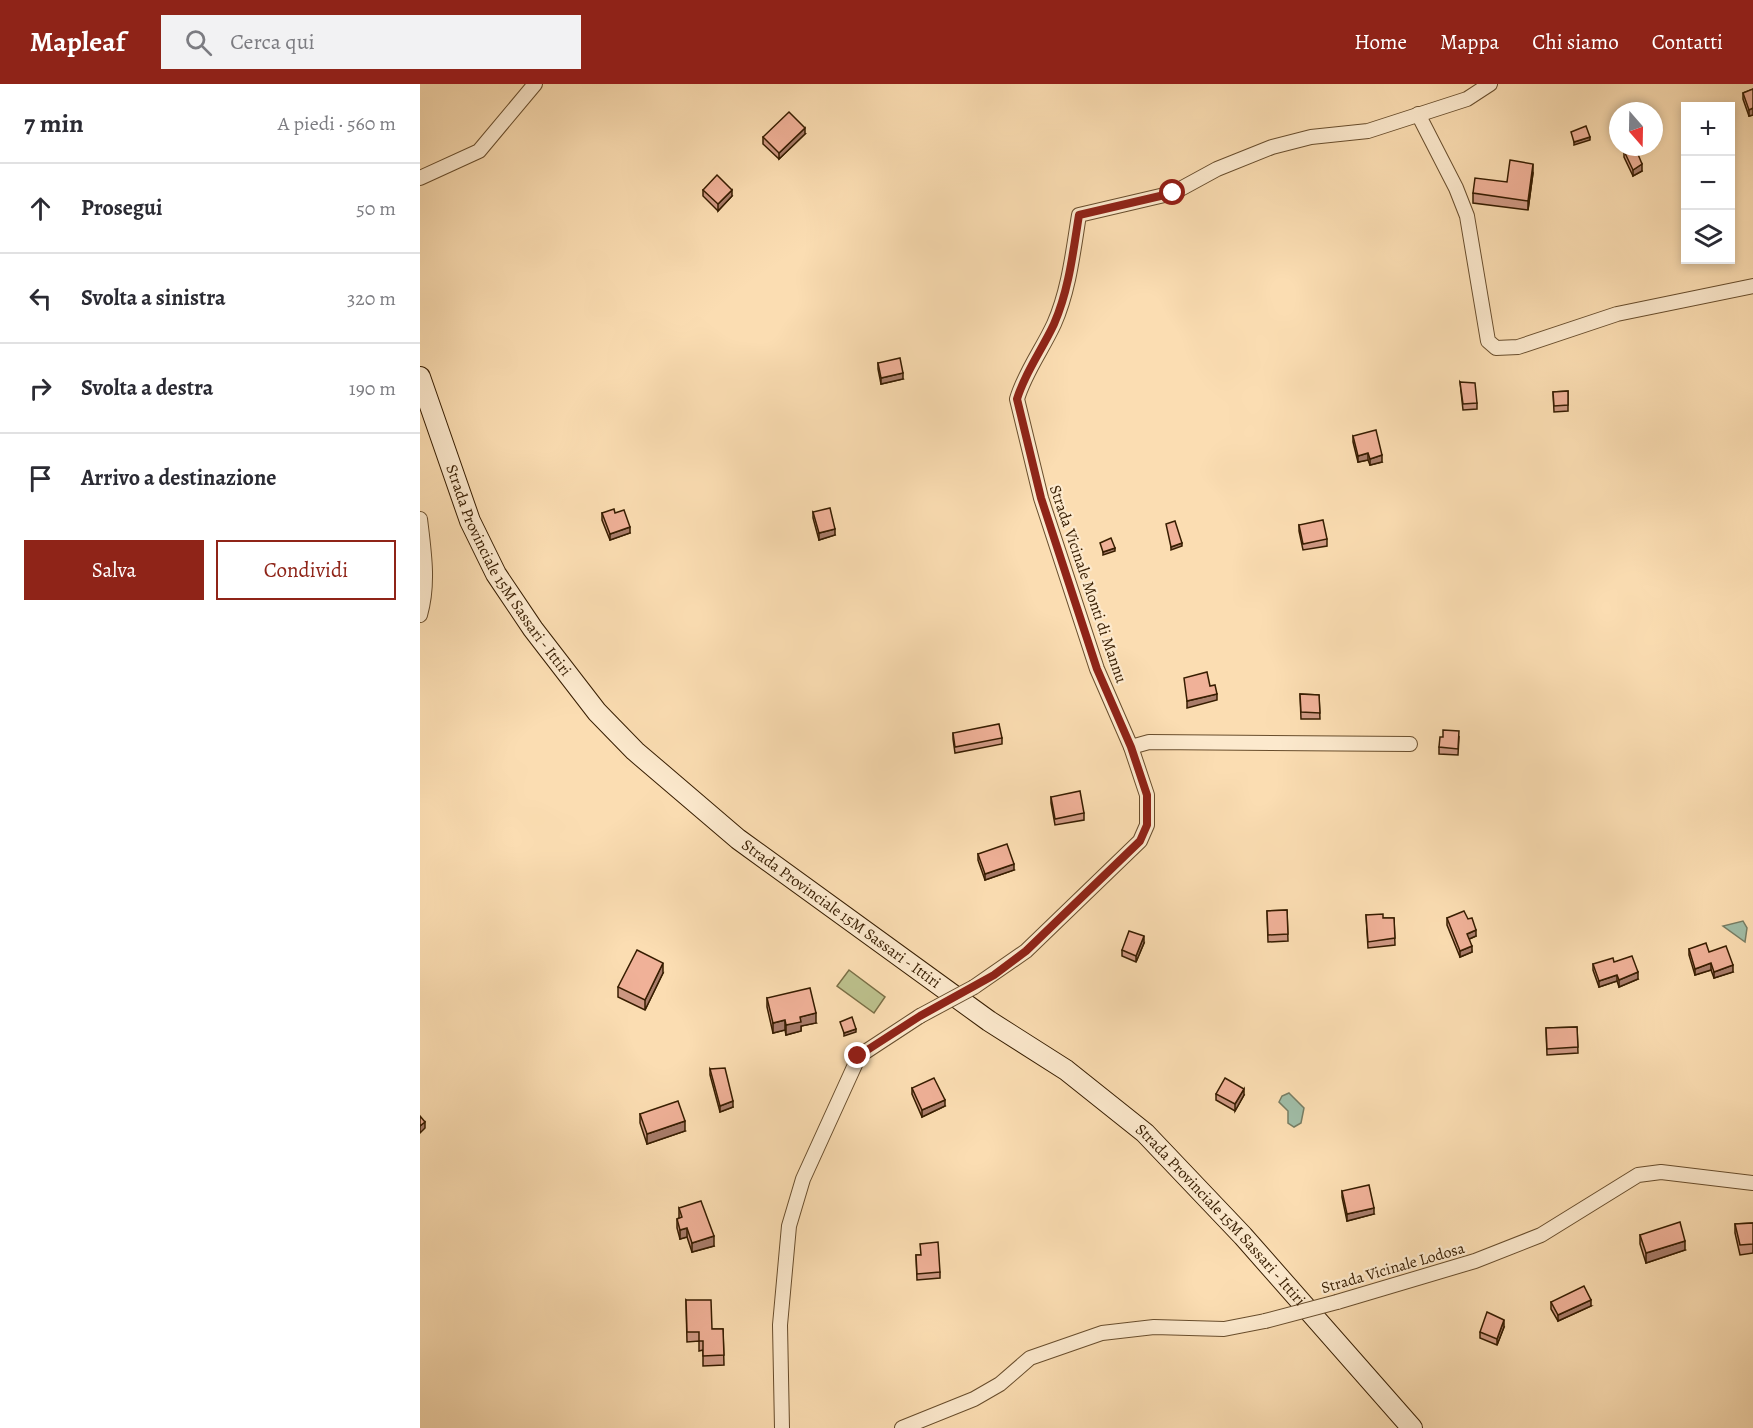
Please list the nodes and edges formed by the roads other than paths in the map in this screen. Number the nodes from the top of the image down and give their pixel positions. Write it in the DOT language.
graph roads {
  1 [pos="535,84"];
  2 [pos="1490,84"];
  3 [pos="1418,114"];
  4 [pos="420,178"];
  5 [pos="1753,286"];
  6 [pos="420,377"];
  7 [pos="420,519"];
  8 [pos="420,615"];
  9 [pos="1410,744"];
  10 [pos="1131,747"];
  11 [pos="1753,1183"];
  12 [pos="782,1428"];
  13 [pos="902,1428"];
  14 [pos="1412,1428"];
  1 -- 4 [label="street"];
  2 -- 3 [label="street, Strada Vicinale Monti di Mannu"];
  3 -- 5 [label="street"];
  3 -- 10 [label="street, Strada Vicinale Monti di Mannu"];
  6 -- 14 [label="main road, Strada Provinciale 15M Sassari - Ittiri"];
  7 -- 8 [label="street"];
  9 -- 10 [label="street"];
  10 -- 12 [label="street, Strada Vicinale Monti di Mannu, bridge"];
  11 -- 13 [label="street, Strada Vicinale Lodosa, bridge"];
}
